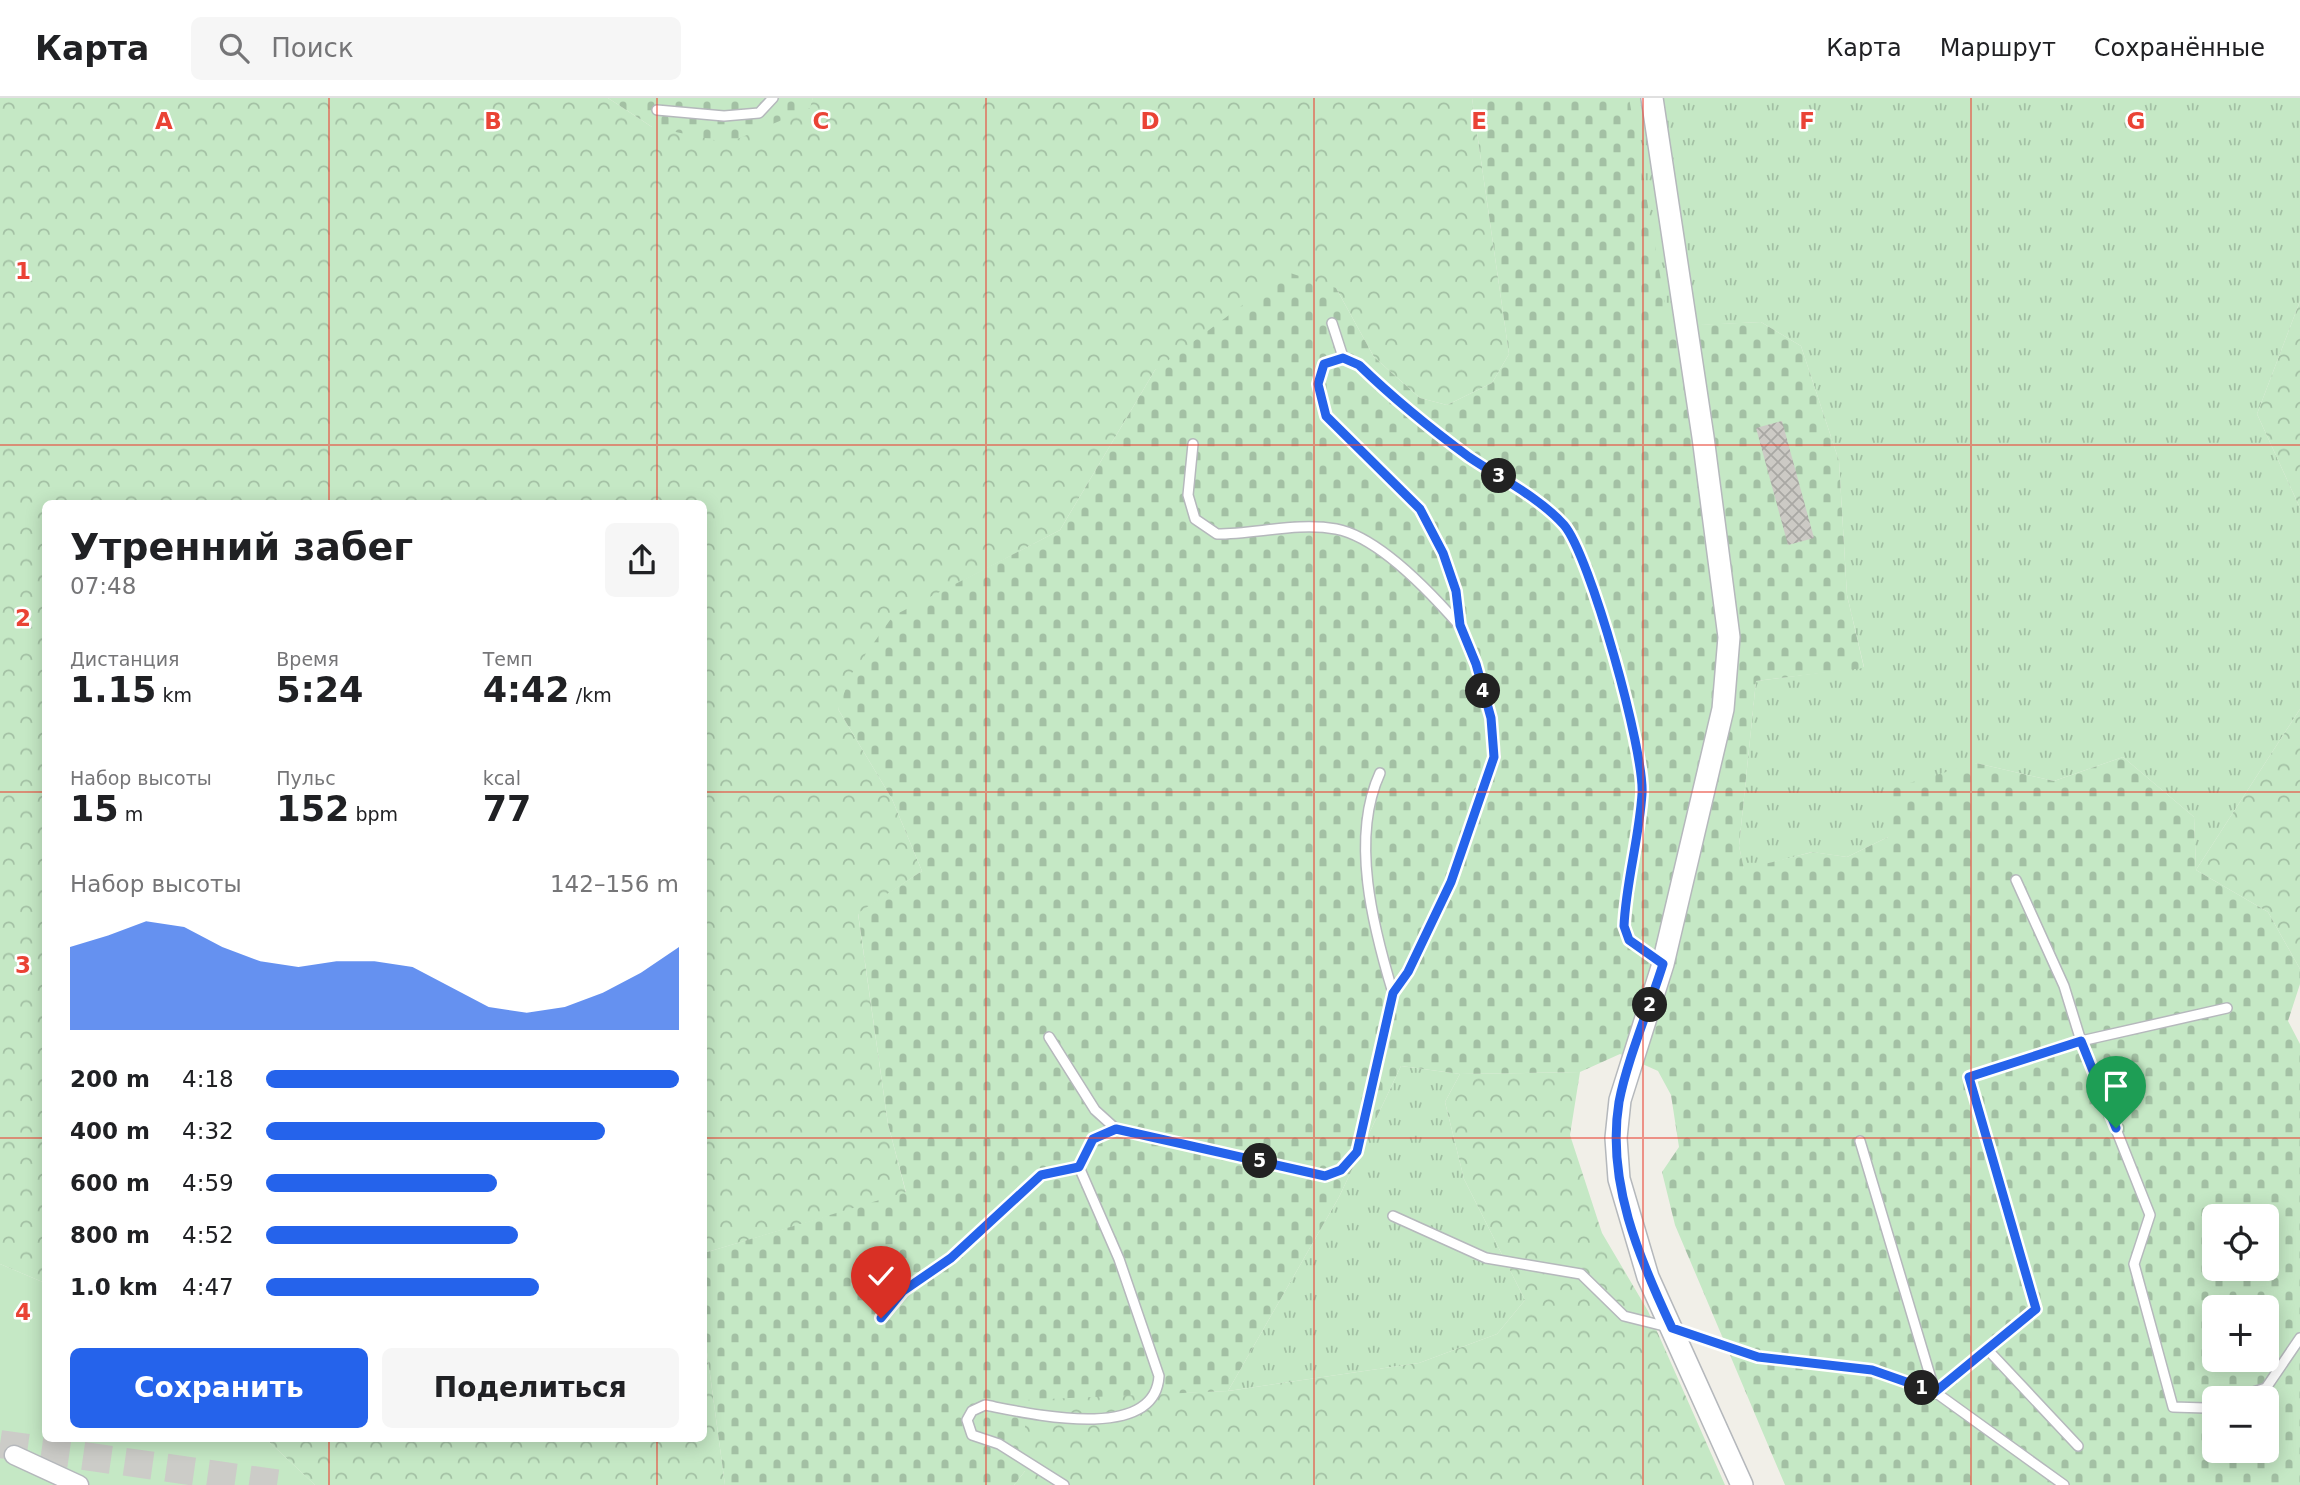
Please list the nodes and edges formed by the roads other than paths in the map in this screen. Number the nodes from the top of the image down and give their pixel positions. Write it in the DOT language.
graph roads {
  1 [pos="773,98"];
  2 [pos="1651,98"];
  3 [pos="657,110"];
  4 [pos="1332,323"];
  5 [pos="1343,358"];
  6 [pos="1193,444"];
  7 [pos="1460,625"];
  8 [pos="1380,773"];
  9 [pos="2016,880"];
  10 [pos="1663,964"];
  11 [pos="1393,993"];
  12 [pos="2227,1008"];
  13 [pos="1049,1037"];
  14 [pos="2081,1041"];
  15 [pos="1116,1129"];
  16 [pos="1860,1141"];
  17 [pos="1079,1167"];
  18 [pos="1393,1216"];
  19 [pos="881,1318"];
  20 [pos="1672,1328"];
  21 [pos="2300,1338"];
  22 [pos="1987,1349"];
  23 [pos="2267,1386"];
  24 [pos="1935,1392"];
  25 [pos="2202,1408"];
  26 [pos="2078,1446"];
  27 [pos="14,1455"];
  28 [pos="79,1485"];
  29 [pos="1064,1485"];
  30 [pos="1742,1485"];
  31 [pos="2064,1485"];
  1 -- 3 [label="lane"];
  2 -- 10 [label="street"];
  4 -- 5 [label="lane"];
  5 -- 7 [label="lane"];
  5 -- 10 [label="lane"];
  6 -- 7 [label="lane"];
  7 -- 11 [label="lane"];
  8 -- 11 [label="lane"];
  9 -- 14 [label="lane"];
  10 -- 20 [label="street"];
  11 -- 15 [label="lane"];
  12 -- 14 [label="lane"];
  13 -- 15 [label="lane"];
  14 -- 22 [label="lane"];
  14 -- 25 [label="lane"];
  15 -- 17 [label="lane"];
  16 -- 24 [label="lane"];
  17 -- 19 [label="lane"];
  17 -- 29 [label="lane"];
  18 -- 20 [label="lane"];
  20 -- 24 [label="lane"];
  20 -- 30 [label="street"];
  21 -- 23 [label="lane"];
  22 -- 24 [label="lane"];
  22 -- 26 [label="lane"];
  24 -- 31 [label="lane"];
  27 -- 28 [label="street"];
}
